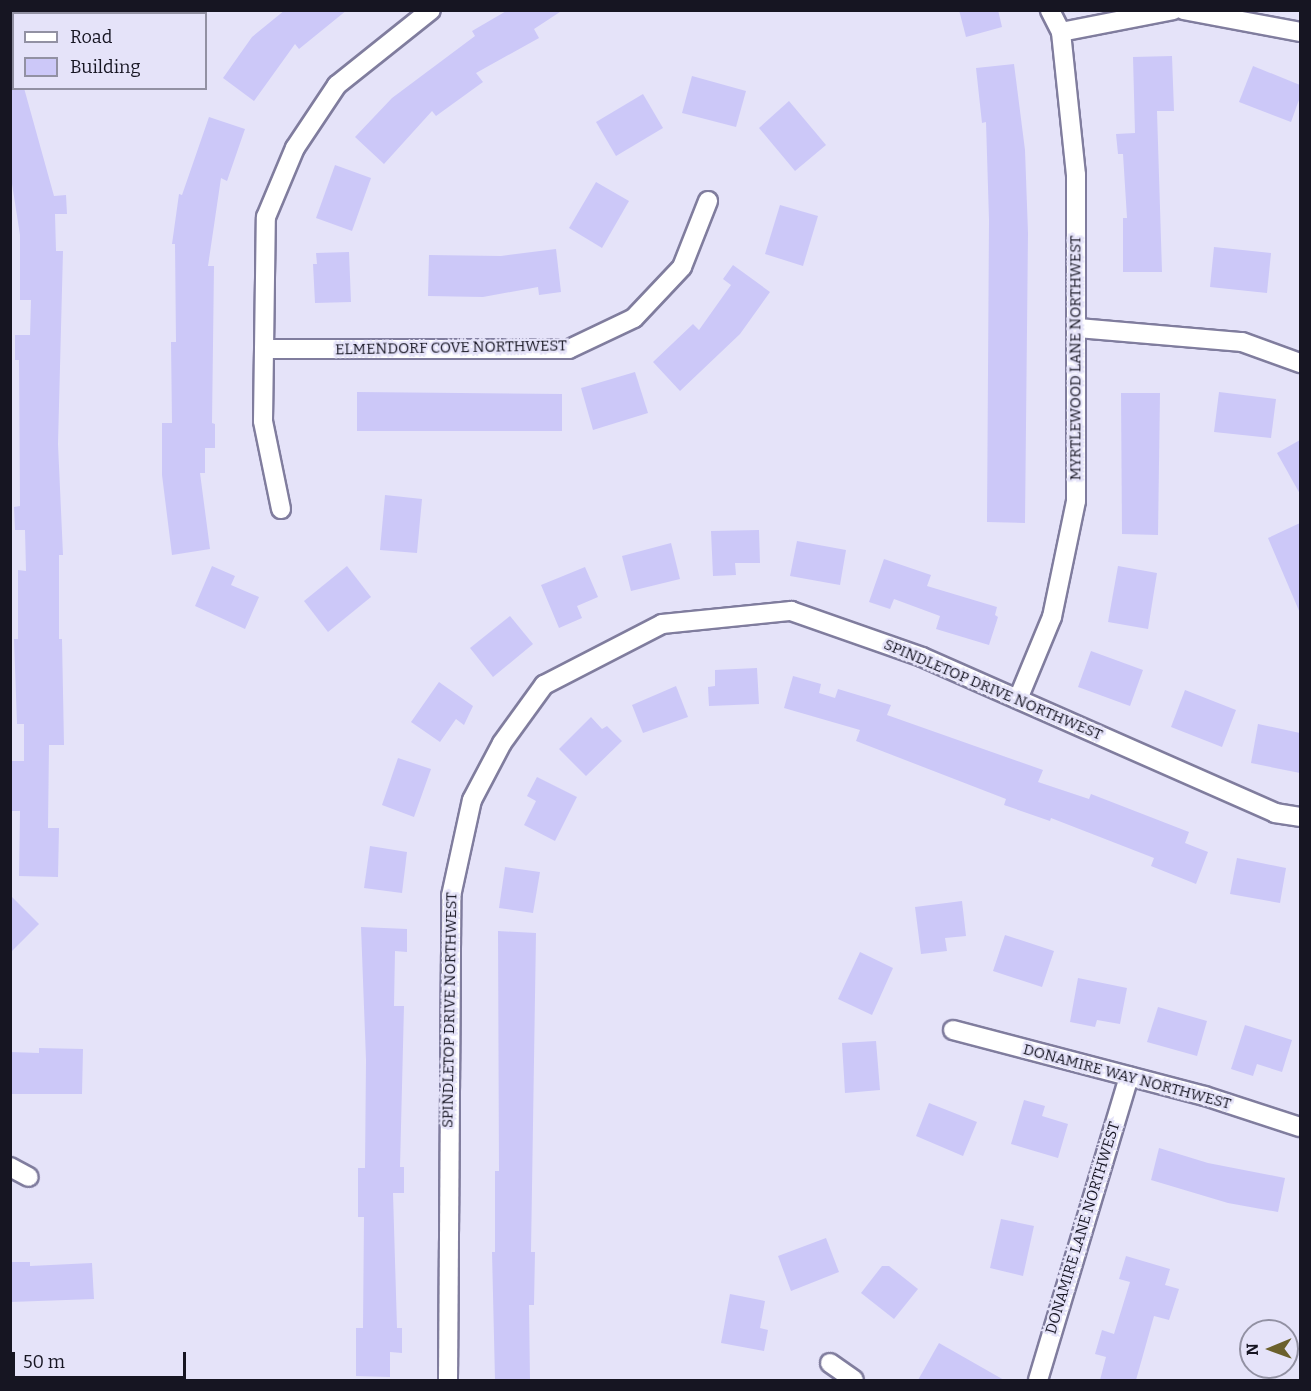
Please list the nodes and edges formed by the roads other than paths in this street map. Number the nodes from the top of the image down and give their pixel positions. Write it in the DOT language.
graph roads {
  1 [pos="431,10"];
  2 [pos="1050,10"];
  3 [pos="1173,10"];
  4 [pos="1183,10"];
  5 [pos="1061,32"];
  6 [pos="1300,32"];
  7 [pos="708,201"];
  8 [pos="1078,328"];
  9 [pos="264,349"];
  10 [pos="1300,363"];
  11 [pos="281,509"];
  12 [pos="1018,699"];
  13 [pos="1300,817"];
  14 [pos="953,1030"];
  15 [pos="1129,1076"];
  16 [pos="1300,1127"];
  17 [pos="10,1167"];
  18 [pos="29,1177"];
  19 [pos="830,1363"];
  20 [pos="448,1380"];
  21 [pos="854,1380"];
  22 [pos="1038,1380"];
  1 -- 9 [label="street"];
  2 -- 5 [label="street, MYRTLEWOOD LANE NORTHWEST"];
  3 -- 5 [label="street"];
  4 -- 6 [label="street"];
  5 -- 8 [label="street, MYRTLEWOOD LANE NORTHWEST"];
  7 -- 9 [label="street, ELMENDORF COVE NORTHWEST"];
  8 -- 10 [label="street"];
  8 -- 12 [label="street, MYRTLEWOOD LANE NORTHWEST"];
  9 -- 11 [label="street"];
  12 -- 13 [label="street, SPINDLETOP DRIVE NORTHWEST"];
  12 -- 20 [label="street, SPINDLETOP DRIVE NORTHWEST"];
  14 -- 15 [label="street, DONAMIRE WAY NORTHWEST"];
  15 -- 16 [label="street, DONAMIRE WAY NORTHWEST"];
  15 -- 22 [label="street, DONAMIRE LANE NORTHWEST"];
  17 -- 18 [label="street"];
  19 -- 21 [label="street"];
}
